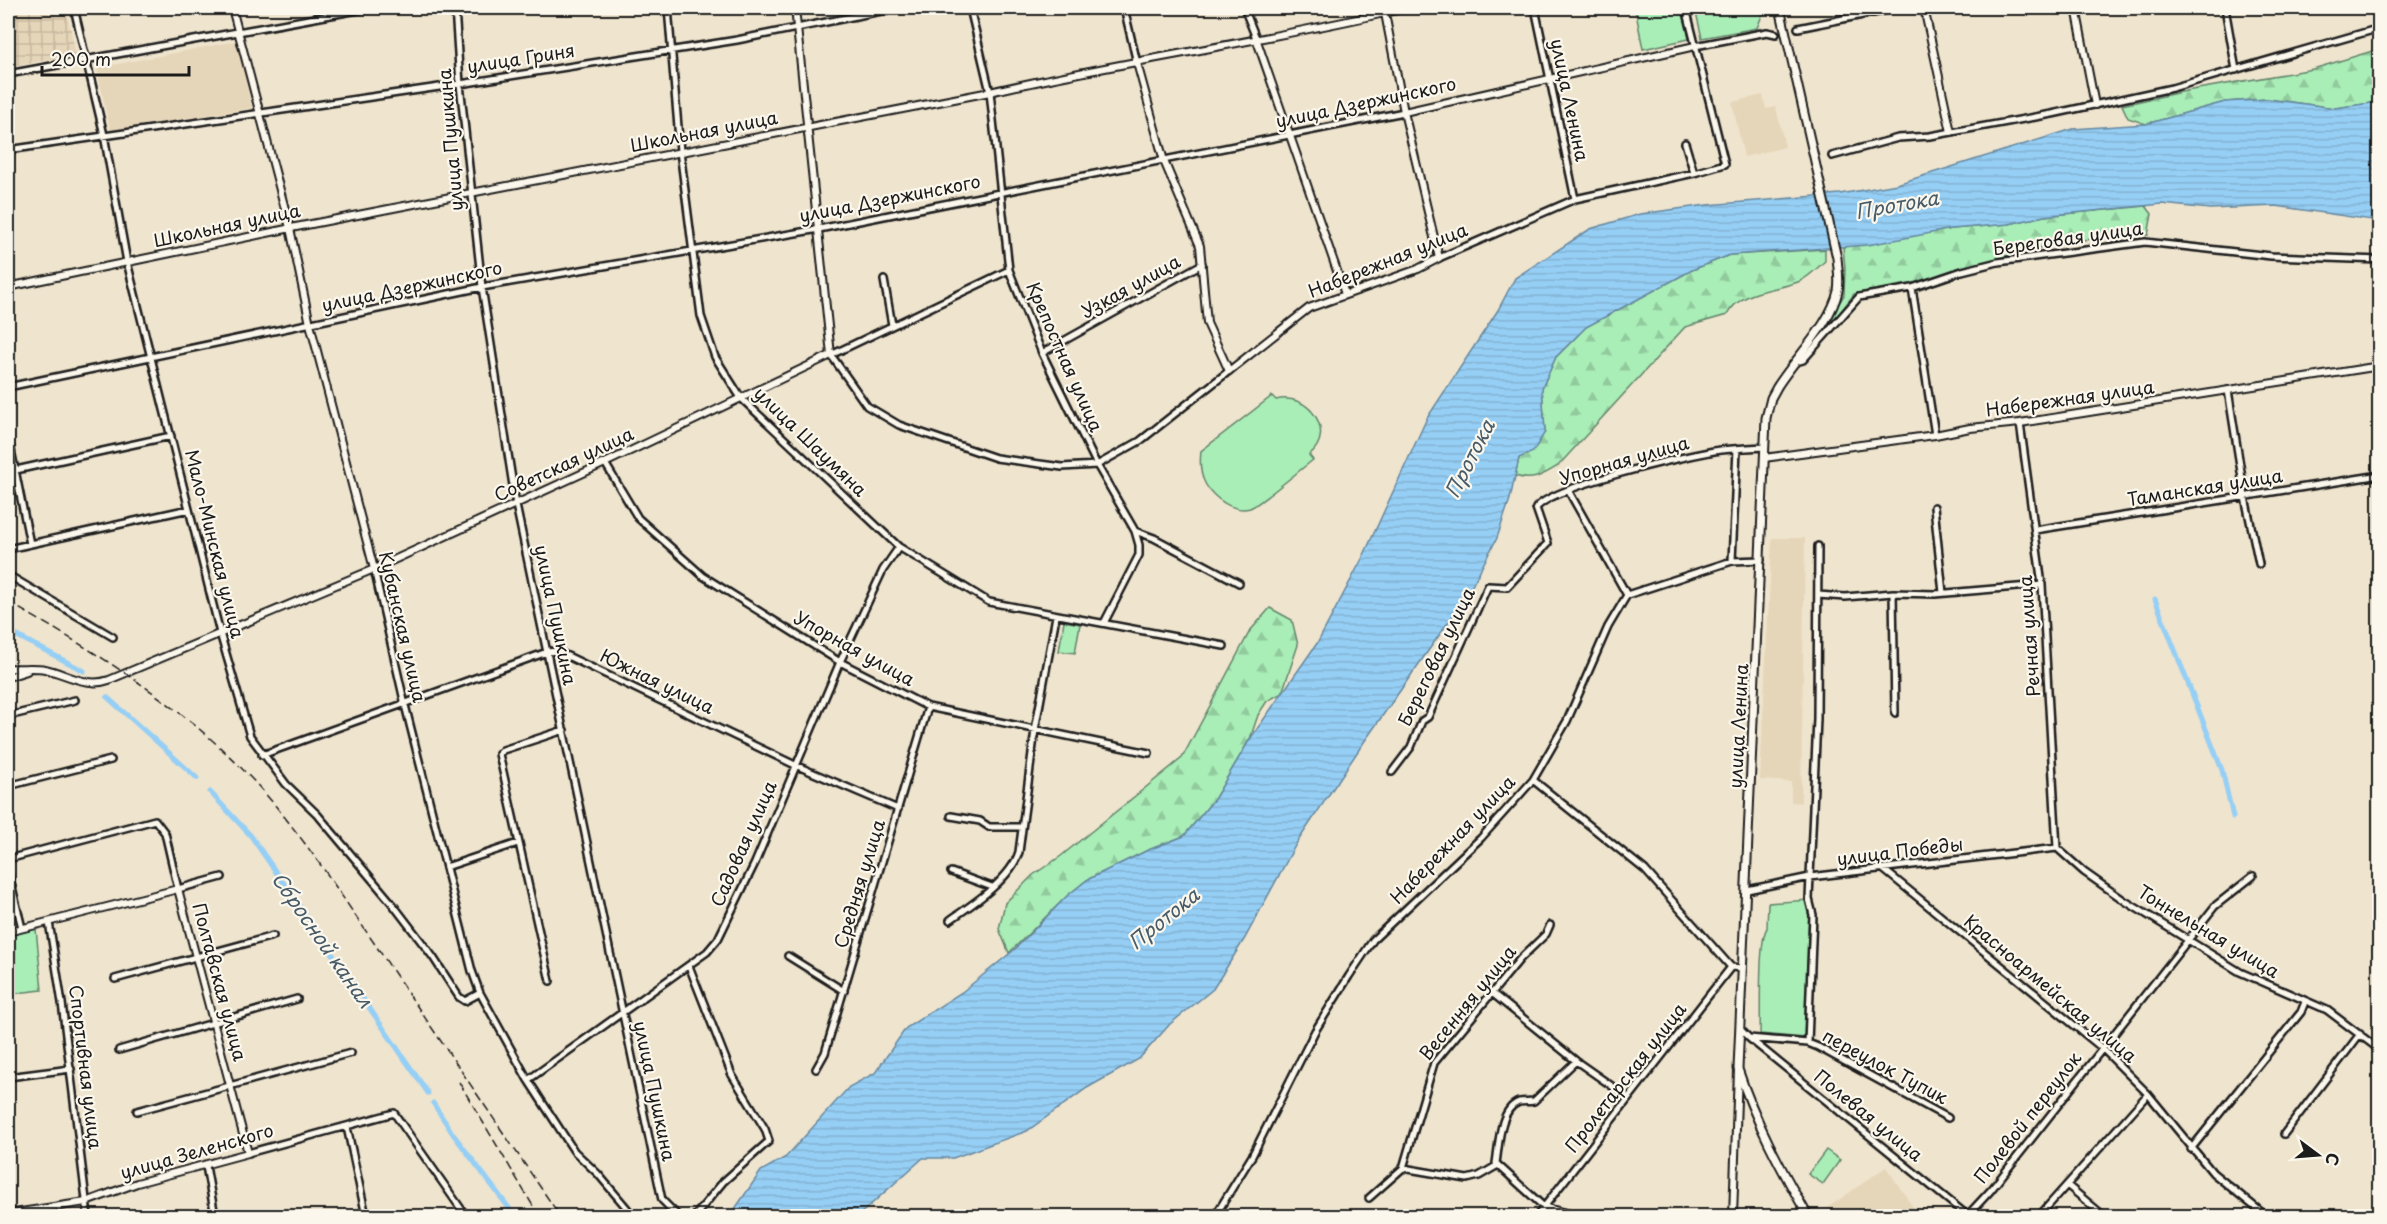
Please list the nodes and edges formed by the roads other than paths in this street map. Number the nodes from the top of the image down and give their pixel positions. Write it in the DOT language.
graph roads {
  1 [pos="74,8"];
  2 [pos="232,8"];
  3 [pos="369,8"];
  4 [pos="455,8"];
  5 [pos="668,8"];
  6 [pos="795,8"];
  7 [pos="896,8"];
  8 [pos="970,8"];
  9 [pos="1124,8"];
  10 [pos="1244,8"];
  11 [pos="1406,8"];
  12 [pos="1535,8"];
  13 [pos="1686,8"];
  14 [pos="1780,8"];
  15 [pos="1898,8"];
  16 [pos="1924,8"];
  17 [pos="2076,8"];
  18 [pos="2225,8"];
  19 [pos="1384,10"];
  20 [pos="796,27"];
  21 [pos="1798,27"];
  22 [pos="2379,28"];
  23 [pos="238,30"];
  24 [pos="1776,34"];
  25 [pos="1256,39"];
  26 [pos="1695,46"];
  27 [pos="671,50"];
  28 [pos="86,60"];
  29 [pos="1137,63"];
  30 [pos="2236,70"];
  31 [pos="8,74"];
  32 [pos="1549,80"];
  33 [pos="460,84"];
  34 [pos="990,92"];
  35 [pos="2095,105"];
  36 [pos="1404,112"];
  37 [pos="260,113"];
  38 [pos="807,128"];
  39 [pos="1951,132"];
  40 [pos="1288,134"];
  41 [pos="104,135"];
  42 [pos="1685,143"];
  43 [pos="8,150"];
  44 [pos="680,151"];
  45 [pos="1832,156"];
  46 [pos="1164,162"];
  47 [pos="1694,173"];
  48 [pos="471,193"];
  49 [pos="1001,193"];
  50 [pos="1575,199"];
  51 [pos="290,228"];
  52 [pos="819,229"];
  53 [pos="693,249"];
  54 [pos="1439,258"];
  55 [pos="2379,260"];
  56 [pos="127,262"];
  57 [pos="1202,264"];
  58 [pos="1009,270"];
  59 [pos="884,280"];
  60 [pos="8,286"];
  61 [pos="482,287"];
  62 [pos="1912,288"];
  63 [pos="1345,294"];
  64 [pos="310,324"];
  65 [pos="892,326"];
  66 [pos="1042,353"];
  67 [pos="831,355"];
  68 [pos="152,356"];
  69 [pos="1793,363"];
  70 [pos="2379,366"];
  71 [pos="1230,371"];
  72 [pos="8,387"];
  73 [pos="2228,390"];
  74 [pos="741,398"];
  75 [pos="2020,423"];
  76 [pos="8,435"];
  77 [pos="1935,435"];
  78 [pos="171,436"];
  79 [pos="1764,447"];
  80 [pos="1737,449"];
  81 [pos="1764,458"];
  82 [pos="605,463"];
  83 [pos="1096,465"];
  84 [pos="16,471"];
  85 [pos="2379,475"];
  86 [pos="1568,490"];
  87 [pos="2245,497"];
  88 [pos="516,505"];
  89 [pos="1934,507"];
  90 [pos="189,509"];
  91 [pos="2035,530"];
  92 [pos="1135,531"];
  93 [pos="30,544"];
  94 [pos="1545,546"];
  95 [pos="1818,546"];
  96 [pos="899,547"];
  97 [pos="8,549"];
  98 [pos="1761,560"];
  99 [pos="1732,561"];
  100 [pos="2259,564"];
  101 [pos="374,569"];
  102 [pos="8,574"];
  103 [pos="1239,583"];
  104 [pos="2042,585"];
  105 [pos="1893,593"];
  106 [pos="1943,593"];
  107 [pos="1627,595"];
  108 [pos="1818,595"];
  109 [pos="1056,616"];
  110 [pos="1104,623"];
  111 [pos="220,633"];
  112 [pos="113,637"];
  113 [pos="1224,646"];
  114 [pos="547,652"];
  115 [pos="840,662"];
  116 [pos="8,669"];
  117 [pos="34,669"];
  118 [pos="9,677"];
  119 [pos="75,700"];
  120 [pos="405,705"];
  121 [pos="928,707"];
  122 [pos="1895,713"];
  123 [pos="8,716"];
  124 [pos="564,730"];
  125 [pos="1035,730"];
  126 [pos="1149,753"];
  127 [pos="262,755"];
  128 [pos="111,760"];
  129 [pos="795,765"];
  130 [pos="1392,772"];
  131 [pos="1533,780"];
  132 [pos="8,786"];
  133 [pos="898,809"];
  134 [pos="951,816"];
  135 [pos="1022,827"];
  136 [pos="518,843"];
  137 [pos="2057,848"];
  138 [pos="8,859"];
  139 [pos="446,867"];
  140 [pos="1883,869"];
  141 [pos="8,871"];
  142 [pos="951,872"];
  143 [pos="2253,876"];
  144 [pos="222,877"];
  145 [pos="1809,877"];
  146 [pos="992,887"];
  147 [pos="178,889"];
  148 [pos="1747,890"];
  149 [pos="16,903"];
  150 [pos="8,905"];
  151 [pos="950,920"];
  152 [pos="49,922"];
  153 [pos="1550,925"];
  154 [pos="22,928"];
  155 [pos="8,932"];
  156 [pos="273,936"];
  157 [pos="2188,939"];
  158 [pos="196,955"];
  159 [pos="788,956"];
  160 [pos="689,966"];
  161 [pos="1731,967"];
  162 [pos="1743,968"];
  163 [pos="115,979"];
  164 [pos="550,981"];
  165 [pos="844,991"];
  166 [pos="480,993"];
  167 [pos="1492,993"];
  168 [pos="297,999"];
  169 [pos="2305,1002"];
  170 [pos="622,1014"];
  171 [pos="214,1023"];
  172 [pos="1741,1029"];
  173 [pos="2360,1034"];
  174 [pos="1749,1038"];
  175 [pos="1808,1043"];
  176 [pos="2102,1048"];
  177 [pos="119,1050"];
  178 [pos="2379,1050"];
  179 [pos="351,1053"];
  180 [pos="1576,1060"];
  181 [pos="70,1069"];
  182 [pos="816,1069"];
  183 [pos="1738,1069"];
  184 [pos="8,1077"];
  185 [pos="528,1080"];
  186 [pos="231,1087"];
  187 [pos="1737,1092"];
  188 [pos="1746,1093"];
  189 [pos="2148,1094"];
  190 [pos="1629,1098"];
  191 [pos="137,1111"];
  192 [pos="1948,1118"];
  193 [pos="347,1127"];
  194 [pos="2284,1134"];
  195 [pos="2191,1149"];
  196 [pos="248,1153"];
  197 [pos="1498,1165"];
  198 [pos="206,1166"];
  199 [pos="1403,1168"];
  200 [pos="2067,1185"];
  201 [pos="1369,1198"];
  202 [pos="86,1202"];
  203 [pos="1544,1207"];
  204 [pos="8,1214"];
  205 [pos="631,1214"];
  206 [pos="88,1216"];
  207 [pos="215,1216"];
  208 [pos="366,1216"];
  209 [pos="466,1216"];
  210 [pos="678,1216"];
  211 [pos="695,1216"];
  212 [pos="1215,1216"];
  213 [pos="1537,1216"];
  214 [pos="1579,1216"];
  215 [pos="1733,1216"];
  216 [pos="1808,1216"];
  217 [pos="1968,1216"];
  218 [pos="2039,1216"];
  219 [pos="2104,1216"];
  220 [pos="2266,1216"];
  1 -- 28 [label="street, Мало-Минская улица"];
  2 -- 23 [label="street, Кубанская улица"];
  3 -- 23 [label="street"];
  4 -- 33 [label="street, улица Пушкина"];
  5 -- 27 [label="street, улица Шаумяна"];
  6 -- 20 [label="street"];
  7 -- 20 [label="street, улица Гриня"];
  8 -- 34 [label="street, Крепостная улица"];
  9 -- 29 [label="street"];
  10 -- 25 [label="street"];
  11 -- 19 [label="street, Школьная улица"];
  12 -- 32 [label="street, улица Ленина"];
  13 -- 26 [label="street"];
  14 -- 69 [label="main road, улица Ленина"];
  15 -- 21 [label="street"];
  16 -- 39 [label="street"];
  17 -- 35 [label="street"];
  18 -- 30 [label="street"];
  19 -- 25 [label="street, Школьная улица"];
  19 -- 36 [label="street"];
  20 -- 27 [label="street, улица Гриня"];
  20 -- 38 [label="street"];
  22 -- 30 [label="street"];
  23 -- 28 [label="street"];
  23 -- 37 [label="street, Кубанская улица"];
  24 -- 26 [label="street, улица Дзержинского"];
  25 -- 29 [label="street, Школьная улица"];
  25 -- 40 [label="street"];
  26 -- 32 [label="street, улица Дзержинского"];
  26 -- 47 [label="street, Набережная улица"];
  27 -- 33 [label="street, улица Гриня"];
  27 -- 44 [label="street, улица Шаумяна"];
  28 -- 31 [label="street"];
  28 -- 41 [label="street, Мало-Минская улица"];
  29 -- 34 [label="street, Школьная улица"];
  29 -- 46 [label="street"];
  30 -- 35 [label="street"];
  32 -- 36 [label="street, улица Дзержинского"];
  32 -- 50 [label="street, улица Ленина"];
  33 -- 37 [label="street, улица Гриня"];
  33 -- 48 [label="street, улица Пушкина"];
  34 -- 38 [label="street, Школьная улица"];
  34 -- 49 [label="street, Крепостная улица"];
  35 -- 39 [label="street"];
  36 -- 40 [label="street, улица Дзержинского"];
  36 -- 54 [label="street"];
  37 -- 41 [label="street, улица Гриня"];
  37 -- 51 [label="street, Кубанская улица"];
  38 -- 44 [label="street, Школьная улица"];
  38 -- 52 [label="street"];
  39 -- 45 [label="street"];
  40 -- 46 [label="street, улица Дзержинского"];
  40 -- 63 [label="street"];
  41 -- 43 [label="street, улица Гриня"];
  41 -- 56 [label="street, Мало-Минская улица"];
  42 -- 47 [label="street"];
  44 -- 48 [label="street, Школьная улица"];
  44 -- 53 [label="street, улица Шаумяна"];
  46 -- 49 [label="street, улица Дзержинского"];
  46 -- 57 [label="street"];
  47 -- 50 [label="street, Набережная улица"];
  48 -- 51 [label="street, Школьная улица"];
  48 -- 61 [label="street, улица Пушкина"];
  49 -- 52 [label="street, улица Дзержинского"];
  49 -- 58 [label="street, Крепостная улица"];
  50 -- 54 [label="street, Набережная улица"];
  51 -- 56 [label="street, Школьная улица"];
  51 -- 64 [label="street, Кубанская улица"];
  52 -- 53 [label="street, улица Дзержинского"];
  52 -- 67 [label="street"];
  53 -- 61 [label="street, улица Дзержинского"];
  53 -- 74 [label="street, улица Шаумяна"];
  54 -- 63 [label="street, Набережная улица"];
  55 -- 62 [label="street, Береговая улица"];
  56 -- 60 [label="street, Школьная улица"];
  56 -- 68 [label="street, Мало-Минская улица"];
  57 -- 66 [label="street, Узкая улица"];
  57 -- 71 [label="street"];
  58 -- 65 [label="street, Советская улица"];
  58 -- 66 [label="street, Крепостная улица"];
  59 -- 65 [label="street"];
  61 -- 64 [label="street, улица Дзержинского"];
  61 -- 88 [label="street, улица Пушкина"];
  62 -- 69 [label="street, Береговая улица"];
  62 -- 77 [label="street"];
  63 -- 71 [label="street, Набережная улица"];
  64 -- 68 [label="street, улица Дзержинского"];
  64 -- 101 [label="street, Кубанская улица"];
  65 -- 67 [label="street, Советская улица"];
  66 -- 83 [label="street, Крепостная улица"];
  67 -- 74 [label="street, Советская улица"];
  67 -- 83 [label="street"];
  68 -- 72 [label="street, улица Дзержинского"];
  68 -- 78 [label="street, Мало-Минская улица"];
  69 -- 79 [label="main road, улица Ленина"];
  70 -- 73 [label="street, Набережная улица"];
  71 -- 83 [label="street, Набережная улица"];
  73 -- 75 [label="street, Набережная улица"];
  73 -- 87 [label="street"];
  74 -- 82 [label="street, Советская улица"];
  74 -- 96 [label="street, улица Шаумяна"];
  75 -- 77 [label="street, Набережная улица"];
  75 -- 91 [label="street, Речная улица"];
  76 -- 84 [label="street"];
  77 -- 81 [label="street, Набережная улица"];
  78 -- 84 [label="street"];
  78 -- 90 [label="street, Мало-Минская улица"];
  79 -- 80 [label="street, Упорная улица"];
  79 -- 81 [label="main road, улица Ленина"];
  80 -- 86 [label="street, Упорная улица"];
  80 -- 99 [label="street"];
  81 -- 98 [label="main road, улица Ленина"];
  82 -- 88 [label="street, Советская улица"];
  82 -- 115 [label="street, Упорная улица"];
  83 -- 92 [label="street, Крепостная улица"];
  84 -- 93 [label="street"];
  85 -- 87 [label="street, Таманская улица"];
  86 -- 94 [label="street, Упорная улица"];
  86 -- 107 [label="street"];
  87 -- 91 [label="street, Таманская улица"];
  87 -- 100 [label="street"];
  88 -- 101 [label="street, Советская улица"];
  88 -- 114 [label="street, улица Пушкина"];
  89 -- 106 [label="street"];
  90 -- 93 [label="street"];
  90 -- 111 [label="street, Мало-Минская улица"];
  91 -- 104 [label="street, Речная улица"];
  92 -- 103 [label="street"];
  92 -- 110 [label="street, Крепостная улица"];
  93 -- 97 [label="street"];
  94 -- 130 [label="street, Береговая улица"];
  95 -- 108 [label="street"];
  96 -- 109 [label="street, улица Шаумяна"];
  96 -- 115 [label="street, Садовая улица"];
  98 -- 99 [label="street"];
  98 -- 148 [label="main road, улица Ленина"];
  99 -- 107 [label="street"];
  101 -- 111 [label="street, Советская улица"];
  101 -- 120 [label="street, Кубанская улица"];
  102 -- 112 [label="street"];
  104 -- 106 [label="street"];
  104 -- 137 [label="street, Речная улица"];
  105 -- 106 [label="street"];
  105 -- 108 [label="street"];
  105 -- 122 [label="street"];
  107 -- 131 [label="street, Набережная улица"];
  108 -- 145 [label="street"];
  109 -- 110 [label="street, улица Шаумяна"];
  109 -- 125 [label="street"];
  110 -- 113 [label="street, улица Шаумяна"];
  111 -- 117 [label="street, Советская улица"];
  111 -- 127 [label="street, Мало-Минская улица"];
  114 -- 120 [label="street"];
  114 -- 124 [label="street, улица Пушкина"];
  114 -- 129 [label="street, Южная улица"];
  115 -- 121 [label="street, Упорная улица"];
  115 -- 129 [label="street, Садовая улица"];
  116 -- 117 [label="street, Советская улица"];
  116 -- 118 [label="street"];
  117 -- 118 [label="street"];
  119 -- 123 [label="street"];
  120 -- 127 [label="street"];
  120 -- 139 [label="street, Кубанская улица"];
  121 -- 125 [label="street, Упорная улица"];
  121 -- 133 [label="street, Средняя улица"];
  124 -- 136 [label="street"];
  124 -- 170 [label="street, улица Пушкина"];
  125 -- 126 [label="street, Упорная улица"];
  125 -- 135 [label="street"];
  127 -- 166 [label="street, Мало-Минская улица"];
  128 -- 132 [label="street"];
  129 -- 133 [label="street, Южная улица"];
  129 -- 160 [label="street, Садовая улица"];
  131 -- 161 [label="street"];
  131 -- 212 [label="street, Набережная улица"];
  133 -- 165 [label="street, Средняя улица"];
  134 -- 135 [label="street"];
  135 -- 146 [label="street"];
  136 -- 139 [label="street"];
  136 -- 164 [label="street"];
  137 -- 140 [label="street, улица Победы"];
  137 -- 157 [label="street, Тоннельная улица"];
  138 -- 147 [label="street, Полтавская улица"];
  139 -- 166 [label="street, Кубанская улица"];
  140 -- 145 [label="street, улица Победы"];
  140 -- 176 [label="street, Красноармейская улица"];
  141 -- 149 [label="street"];
  142 -- 146 [label="street"];
  143 -- 157 [label="street, Полевой переулок"];
  144 -- 147 [label="street"];
  145 -- 148 [label="street, улица Победы"];
  145 -- 175 [label="street"];
  146 -- 151 [label="street"];
  147 -- 152 [label="street"];
  147 -- 158 [label="street, Полтавская улица"];
  148 -- 162 [label="main road, улица Ленина"];
  149 -- 150 [label="street"];
  149 -- 154 [label="street"];
  152 -- 154 [label="street"];
  152 -- 181 [label="street, Спортивная улица"];
  153 -- 167 [label="street, Весенняя улица"];
  154 -- 155 [label="street"];
  156 -- 158 [label="street"];
  157 -- 169 [label="street, Тоннельная улица"];
  157 -- 176 [label="street, Полевой переулок"];
  158 -- 163 [label="street"];
  158 -- 171 [label="street, Полтавская улица"];
  159 -- 165 [label="street"];
  160 -- 170 [label="street, Садовая улица"];
  160 -- 211 [label="street"];
  161 -- 162 [label="street"];
  161 -- 190 [label="street, Пролетарская улица"];
  162 -- 172 [label="main road, улица Ленина"];
  165 -- 182 [label="street, Средняя улица"];
  166 -- 185 [label="street, Кубанская улица"];
  167 -- 180 [label="street"];
  167 -- 199 [label="street, Весенняя улица"];
  168 -- 171 [label="street"];
  169 -- 173 [label="street, Тоннельная улица"];
  169 -- 195 [label="street"];
  170 -- 185 [label="street, Садовая улица"];
  170 -- 210 [label="street, улица Пушкина"];
  171 -- 177 [label="street"];
  171 -- 186 [label="street, Полтавская улица"];
  172 -- 174 [label="street"];
  172 -- 183 [label="main road, улица Ленина"];
  173 -- 178 [label="street, Тоннельная улица"];
  173 -- 194 [label="street"];
  174 -- 175 [label="street, переулок Тупик"];
  174 -- 217 [label="street, Полевая улица"];
  175 -- 192 [label="street, переулок Тупик"];
  176 -- 189 [label="street, Красноармейская улица"];
  176 -- 217 [label="street, Полевой переулок"];
  179 -- 186 [label="street"];
  180 -- 190 [label="street"];
  180 -- 197 [label="street"];
  181 -- 184 [label="street"];
  181 -- 202 [label="street, Спортивная улица"];
  183 -- 187 [label="street, улица Ленина"];
  183 -- 188 [label="main road"];
  185 -- 205 [label="street, Кубанская улица"];
  186 -- 191 [label="street"];
  186 -- 196 [label="street, Полтавская улица"];
  187 -- 188 [label="street"];
  187 -- 215 [label="street, улица Ленина"];
  188 -- 216 [label="main road"];
  189 -- 195 [label="street, Красноармейская улица"];
  189 -- 200 [label="street"];
  190 -- 203 [label="street, Пролетарская улица"];
  193 -- 196 [label="street, улица Зеленского"];
  193 -- 208 [label="street"];
  193 -- 209 [label="street, улица Зеленского"];
  195 -- 220 [label="street, Красноармейская улица"];
  196 -- 198 [label="street, улица Зеленского"];
  197 -- 199 [label="street"];
  197 -- 203 [label="street"];
  198 -- 202 [label="street, улица Зеленского"];
  198 -- 207 [label="street"];
  199 -- 201 [label="street"];
  200 -- 218 [label="street"];
  200 -- 219 [label="street"];
  202 -- 204 [label="street, улица Зеленского"];
  202 -- 206 [label="street, Спортивная улица"];
  203 -- 213 [label="street, Пролетарская улица"];
  203 -- 214 [label="street"];
}
